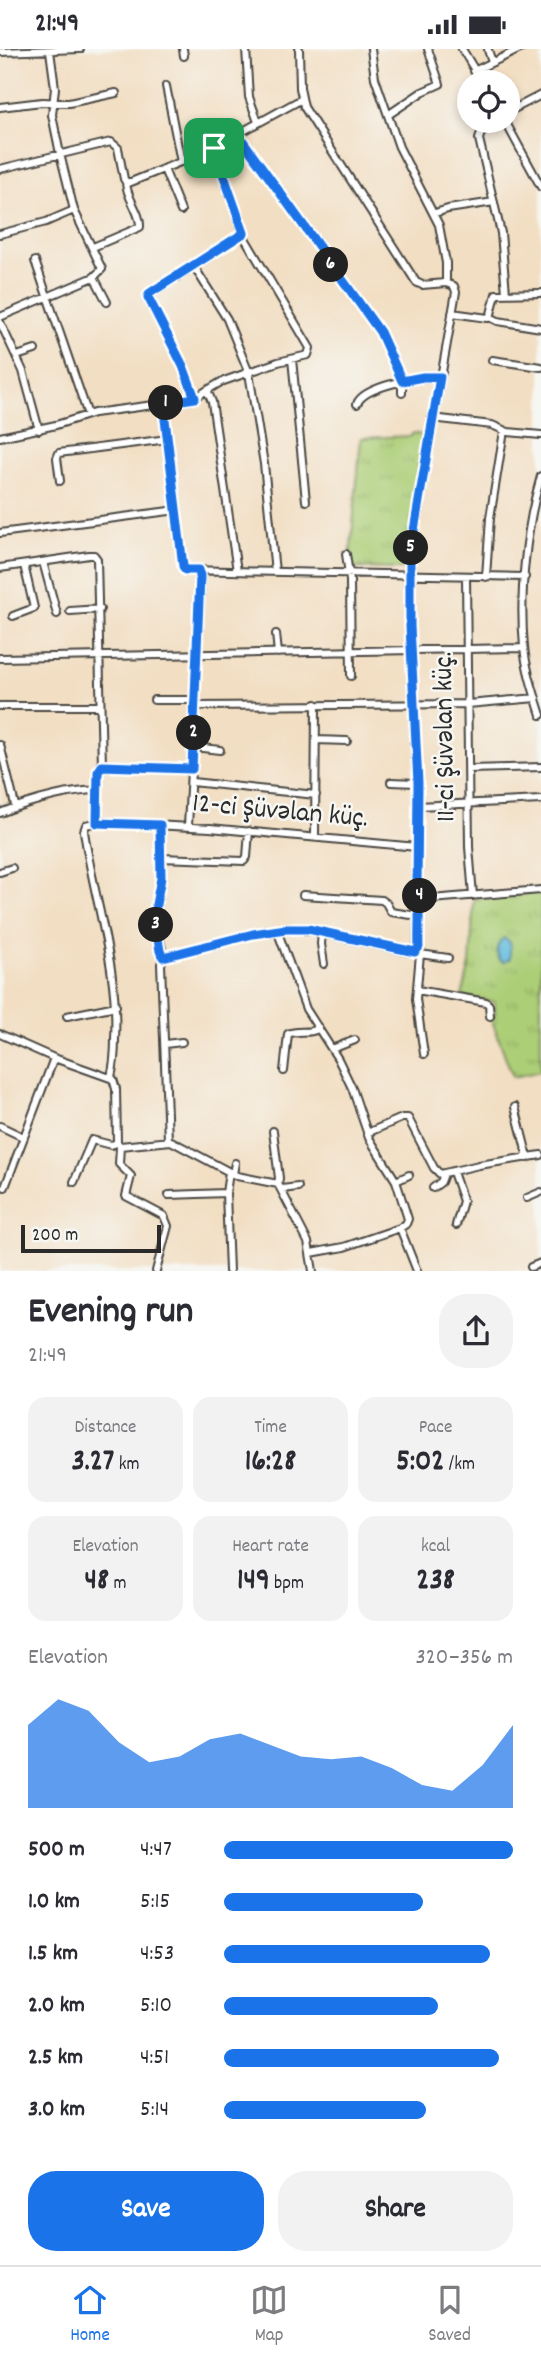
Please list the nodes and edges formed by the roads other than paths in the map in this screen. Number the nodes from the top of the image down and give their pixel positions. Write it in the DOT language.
graph roads {
  1 [pos="80,49"];
  2 [pos="246,49"];
  3 [pos="299,49"];
  4 [pos="371,49"];
  5 [pos="428,49"];
  6 [pos="462,49"];
  7 [pos="520,49"];
  8 [pos="488,50"];
  9 [pos="50,51"];
  10 [pos="0,52"];
  11 [pos="492,62"];
  12 [pos="473,70"];
  13 [pos="476,70"];
  14 [pos="166,86"];
  15 [pos="116,93"];
  16 [pos="541,95"];
  17 [pos="302,99"];
  18 [pos="54,103"];
  19 [pos="520,106"];
  20 [pos="0,107"];
  21 [pos="388,115"];
  22 [pos="258,122"];
  23 [pos="481,133"];
  24 [pos="512,133"];
  25 [pos="238,134"];
  26 [pos="214,148"];
  27 [pos="60,154"];
  28 [pos="181,162"];
  29 [pos="0,169"];
  30 [pos="164,169"];
  31 [pos="126,182"];
  32 [pos="541,187"];
  33 [pos="494,202"];
  34 [pos="74,210"];
  35 [pos="181,211"];
  36 [pos="435,213"];
  37 [pos="244,233"];
  38 [pos="0,234"];
  39 [pos="93,247"];
  40 [pos="36,261"];
  41 [pos="193,265"];
  42 [pos="94,277"];
  43 [pos="459,278"];
  44 [pos="450,284"];
  45 [pos="506,293"];
  46 [pos="541,293"];
  47 [pos="49,297"];
  48 [pos="107,302"];
  49 [pos="452,313"];
  50 [pos="490,317"];
  51 [pos="0,320"];
  52 [pos="541,328"];
  53 [pos="35,350"];
  54 [pos="17,356"];
  55 [pos="292,359"];
  56 [pos="492,360"];
  57 [pos="541,367"];
  58 [pos="249,373"];
  59 [pos="440,377"];
  60 [pos="402,381"];
  61 [pos="208,390"];
  62 [pos="402,393"];
  63 [pos="195,398"];
  64 [pos="163,403"];
  65 [pos="357,404"];
  66 [pos="88,415"];
  67 [pos="432,418"];
  68 [pos="39,430"];
  69 [pos="504,431"];
  70 [pos="541,435"];
  71 [pos="0,437"];
  72 [pos="168,439"];
  73 [pos="541,476"];
  74 [pos="60,481"];
  75 [pos="306,501"];
  76 [pos="177,510"];
  77 [pos="0,533"];
  78 [pos="346,554"];
  79 [pos="43,562"];
  80 [pos="24,565"];
  81 [pos="0,568"];
  82 [pos="199,570"];
  83 [pos="237,571"];
  84 [pos="275,572"];
  85 [pos="348,573"];
  86 [pos="410,575"];
  87 [pos="466,577"];
  88 [pos="486,577"];
  89 [pos="525,577"];
  90 [pos="100,609"];
  91 [pos="70,611"];
  92 [pos="57,614"];
  93 [pos="13,615"];
  94 [pos="275,634"];
  95 [pos="524,648"];
  96 [pos="466,650"];
  97 [pos="351,652"];
  98 [pos="412,652"];
  99 [pos="278,653"];
  100 [pos="197,655"];
  101 [pos="100,656"];
  102 [pos="0,658"];
  103 [pos="351,676"];
  104 [pos="536,698"];
  105 [pos="154,700"];
  106 [pos="196,703"];
  107 [pos="316,704"];
  108 [pos="415,704"];
  109 [pos="468,704"];
  110 [pos="0,706"];
  111 [pos="100,706"];
  112 [pos="541,715"];
  113 [pos="316,740"];
  114 [pos="347,741"];
  115 [pos="0,745"];
  116 [pos="194,747"];
  117 [pos="220,750"];
  118 [pos="2,758"];
  119 [pos="102,766"];
  120 [pos="541,767"];
  121 [pos="192,769"];
  122 [pos="469,769"];
  123 [pos="192,782"];
  124 [pos="391,782"];
  125 [pos="418,783"];
  126 [pos="98,790"];
  127 [pos="316,796"];
  128 [pos="541,800"];
  129 [pos="15,805"];
  130 [pos="468,805"];
  131 [pos="418,806"];
  132 [pos="0,813"];
  133 [pos="97,823"];
  134 [pos="160,825"];
  135 [pos="188,827"];
  136 [pos="250,831"];
  137 [pos="316,836"];
  138 [pos="417,847"];
  139 [pos="160,858"];
  140 [pos="12,868"];
  141 [pos="0,872"];
  142 [pos="541,890"];
  143 [pos="303,895"];
  144 [pos="473,896"];
  145 [pos="420,897"];
  146 [pos="418,916"];
  147 [pos="277,930"];
  148 [pos="322,933"];
  149 [pos="419,953"];
  150 [pos="163,957"];
  151 [pos="447,958"];
  152 [pos="324,964"];
  153 [pos="416,990"];
  154 [pos="116,1006"];
  155 [pos="67,1016"];
  156 [pos="491,1016"];
  157 [pos="319,1028"];
  158 [pos="0,1034"];
  159 [pos="355,1040"];
  160 [pos="182,1042"];
  161 [pos="165,1044"];
  162 [pos="332,1049"];
  163 [pos="424,1054"];
  164 [pos="54,1058"];
  165 [pos="284,1071"];
  166 [pos="111,1077"];
  167 [pos="515,1107"];
  168 [pos="0,1126"];
  169 [pos="273,1131"];
  170 [pos="367,1133"];
  171 [pos="23,1137"];
  172 [pos="167,1140"];
  173 [pos="119,1145"];
  174 [pos="541,1155"];
  175 [pos="528,1158"];
  176 [pos="234,1163"];
  177 [pos="453,1172"];
  178 [pos="231,1173"];
  179 [pos="444,1174"];
  180 [pos="409,1175"];
  181 [pos="396,1181"];
  182 [pos="74,1182"];
  183 [pos="280,1186"];
  184 [pos="5,1187"];
  185 [pos="298,1187"];
  186 [pos="433,1188"];
  187 [pos="541,1192"];
  188 [pos="226,1193"];
  189 [pos="169,1195"];
  190 [pos="527,1198"];
  191 [pos="456,1225"];
  192 [pos="400,1228"];
  193 [pos="311,1253"];
  194 [pos="541,1263"];
  195 [pos="531,1266"];
  196 [pos="156,1271"];
  197 [pos="229,1271"];
  198 [pos="313,1271"];
  199 [pos="417,1271"];
  1 -- 9 [label="street"];
  2 -- 22 [label="street"];
  3 -- 17 [label="street"];
  4 -- 21 [label="street"];
  5 -- 21 [label="street"];
  6 -- 12 [label="street"];
  7 -- 11 [label="street"];
  8 -- 11 [label="street"];
  9 -- 10 [label="street"];
  9 -- 18 [label="street"];
  11 -- 13 [label="street"];
  14 -- 28 [label="street"];
  15 -- 18 [label="street"];
  16 -- 19 [label="street"];
  17 -- 22 [label="street"];
  17 -- 44 [label="street"];
  18 -- 20 [label="street"];
  18 -- 27 [label="street"];
  21 -- 36 [label="street"];
  22 -- 25 [label="street"];
  23 -- 33 [label="street"];
  24 -- 32 [label="street"];
  25 -- 26 [label="street"];
  25 -- 60 [label="street"];
  26 -- 28 [label="street"];
  26 -- 37 [label="street"];
  27 -- 29 [label="street"];
  27 -- 31 [label="street"];
  27 -- 34 [label="street"];
  28 -- 30 [label="street"];
  30 -- 31 [label="street"];
  30 -- 35 [label="street"];
  31 -- 39 [label="street"];
  33 -- 36 [label="street"];
  33 -- 45 [label="street"];
  34 -- 38 [label="street"];
  34 -- 39 [label="street"];
  36 -- 44 [label="street"];
  37 -- 41 [label="street"];
  37 -- 55 [label="street"];
  39 -- 42 [label="street"];
  40 -- 47 [label="street"];
  41 -- 58 [label="street"];
  41 -- 63 [label="street"];
  42 -- 47 [label="street"];
  42 -- 48 [label="street"];
  43 -- 44 [label="street"];
  44 -- 49 [label="street"];
  45 -- 46 [label="street"];
  45 -- 50 [label="street"];
  47 -- 51 [label="street"];
  47 -- 66 [label="street"];
  49 -- 50 [label="street"];
  49 -- 59 [label="street"];
  50 -- 52 [label="street"];
  51 -- 54 [label="street"];
  53 -- 54 [label="street"];
  54 -- 68 [label="street"];
  55 -- 58 [label="street"];
  55 -- 75 [label="street"];
  56 -- 57 [label="street"];
  58 -- 61 [label="street"];
  58 -- 84 [label="street"];
  59 -- 60 [label="street"];
  59 -- 67 [label="street"];
  60 -- 62 [label="street"];
  60 -- 65 [label="street"];
  61 -- 63 [label="street"];
  61 -- 83 [label="street"];
  63 -- 64 [label="street"];
  64 -- 66 [label="street"];
  64 -- 72 [label="street"];
  66 -- 68 [label="street"];
  67 -- 69 [label="street"];
  67 -- 86 [label="street"];
  68 -- 71 [label="street"];
  69 -- 70 [label="street"];
  69 -- 88 [label="street"];
  72 -- 74 [label="street"];
  72 -- 76 [label="street"];
  73 -- 89 [label="street"];
  76 -- 77 [label="street"];
  76 -- 82 [label="street"];
  78 -- 85 [label="street"];
  79 -- 80 [label="street"];
  79 -- 90 [label="street"];
  79 -- 92 [label="street"];
  80 -- 81 [label="street"];
  80 -- 93 [label="street"];
  82 -- 83 [label="street"];
  82 -- 100 [label="street"];
  83 -- 84 [label="street"];
  84 -- 85 [label="street"];
  85 -- 86 [label="street"];
  85 -- 97 [label="street"];
  86 -- 87 [label="street"];
  86 -- 98 [label="street"];
  87 -- 88 [label="street"];
  87 -- 96 [label="street, 11-ci Şüvəlan küç."];
  88 -- 89 [label="street"];
  89 -- 95 [label="street"];
  90 -- 91 [label="street"];
  90 -- 101 [label="street"];
  94 -- 99 [label="street"];
  95 -- 96 [label="street"];
  95 -- 104 [label="street"];
  96 -- 98 [label="street"];
  96 -- 109 [label="street, 11-ci Şüvəlan küç."];
  97 -- 98 [label="street"];
  97 -- 99 [label="street"];
  97 -- 103 [label="street"];
  98 -- 108 [label="street"];
  99 -- 100 [label="street"];
  100 -- 101 [label="street"];
  100 -- 106 [label="street"];
  101 -- 102 [label="street"];
  101 -- 111 [label="street"];
  104 -- 109 [label="street"];
  104 -- 112 [label="street"];
  105 -- 106 [label="street"];
  106 -- 107 [label="street"];
  106 -- 116 [label="street"];
  107 -- 108 [label="street"];
  107 -- 113 [label="street"];
  108 -- 109 [label="street"];
  108 -- 125 [label="street"];
  109 -- 122 [label="street, 11-ci Şüvəlan küç."];
  110 -- 111 [label="street"];
  111 -- 119 [label="street"];
  113 -- 114 [label="street"];
  113 -- 127 [label="street"];
  115 -- 118 [label="street"];
  116 -- 117 [label="street"];
  116 -- 121 [label="street"];
  118 -- 129 [label="street"];
  119 -- 121 [label="street"];
  119 -- 126 [label="street"];
  120 -- 122 [label="street"];
  121 -- 123 [label="street"];
  122 -- 130 [label="street, 11-ci Şüvəlan küç."];
  123 -- 127 [label="street"];
  123 -- 135 [label="street"];
  124 -- 125 [label="street"];
  125 -- 131 [label="street"];
  126 -- 129 [label="street"];
  126 -- 133 [label="street"];
  127 -- 137 [label="street"];
  128 -- 130 [label="street"];
  129 -- 132 [label="street"];
  130 -- 131 [label="street"];
  130 -- 144 [label="street, 11-ci Şüvəlan küç."];
  131 -- 138 [label="street"];
  133 -- 134 [label="street, 12-ci Şüvəlan küç."];
  133 -- 154 [label="street"];
  134 -- 135 [label="street, 12-ci Şüvəlan küç."];
  134 -- 139 [label="street"];
  135 -- 136 [label="street, 12-ci Şüvəlan küç."];
  136 -- 137 [label="street, 12-ci Şüvəlan küç."];
  136 -- 139 [label="street"];
  137 -- 138 [label="street, 12-ci Şüvəlan küç."];
  138 -- 145 [label="street"];
  139 -- 150 [label="street"];
  140 -- 141 [label="street"];
  142 -- 144 [label="street"];
  143 -- 146 [label="street"];
  144 -- 145 [label="street"];
  145 -- 146 [label="street"];
  146 -- 149 [label="street"];
  147 -- 148 [label="street"];
  147 -- 150 [label="street"];
  147 -- 157 [label="street"];
  148 -- 149 [label="street"];
  148 -- 152 [label="street"];
  149 -- 151 [label="street"];
  149 -- 153 [label="street"];
  150 -- 161 [label="street"];
  153 -- 156 [label="street"];
  153 -- 163 [label="street"];
  154 -- 155 [label="street"];
  154 -- 166 [label="street"];
  157 -- 162 [label="street"];
  157 -- 165 [label="street"];
  158 -- 164 [label="street"];
  159 -- 162 [label="street"];
  160 -- 161 [label="street"];
  161 -- 172 [label="street"];
  162 -- 170 [label="street"];
  164 -- 166 [label="street"];
  164 -- 171 [label="street"];
  166 -- 173 [label="street"];
  167 -- 175 [label="street"];
  168 -- 171 [label="street"];
  169 -- 183 [label="street"];
  170 -- 179 [label="street"];
  170 -- 181 [label="street"];
  171 -- 184 [label="street"];
  172 -- 173 [label="street"];
  172 -- 178 [label="street"];
  173 -- 182 [label="street"];
  173 -- 196 [label="street"];
  174 -- 175 [label="street"];
  175 -- 177 [label="street"];
  176 -- 178 [label="street"];
  177 -- 179 [label="street"];
  177 -- 191 [label="street"];
  178 -- 183 [label="street"];
  178 -- 188 [label="street"];
  179 -- 186 [label="street"];
  180 -- 181 [label="street"];
  181 -- 192 [label="street"];
  183 -- 185 [label="street"];
  183 -- 193 [label="street"];
  187 -- 190 [label="street"];
  188 -- 189 [label="street"];
  188 -- 197 [label="street"];
  192 -- 193 [label="street"];
  192 -- 199 [label="street"];
  193 -- 198 [label="street"];
  194 -- 195 [label="street"];
}
